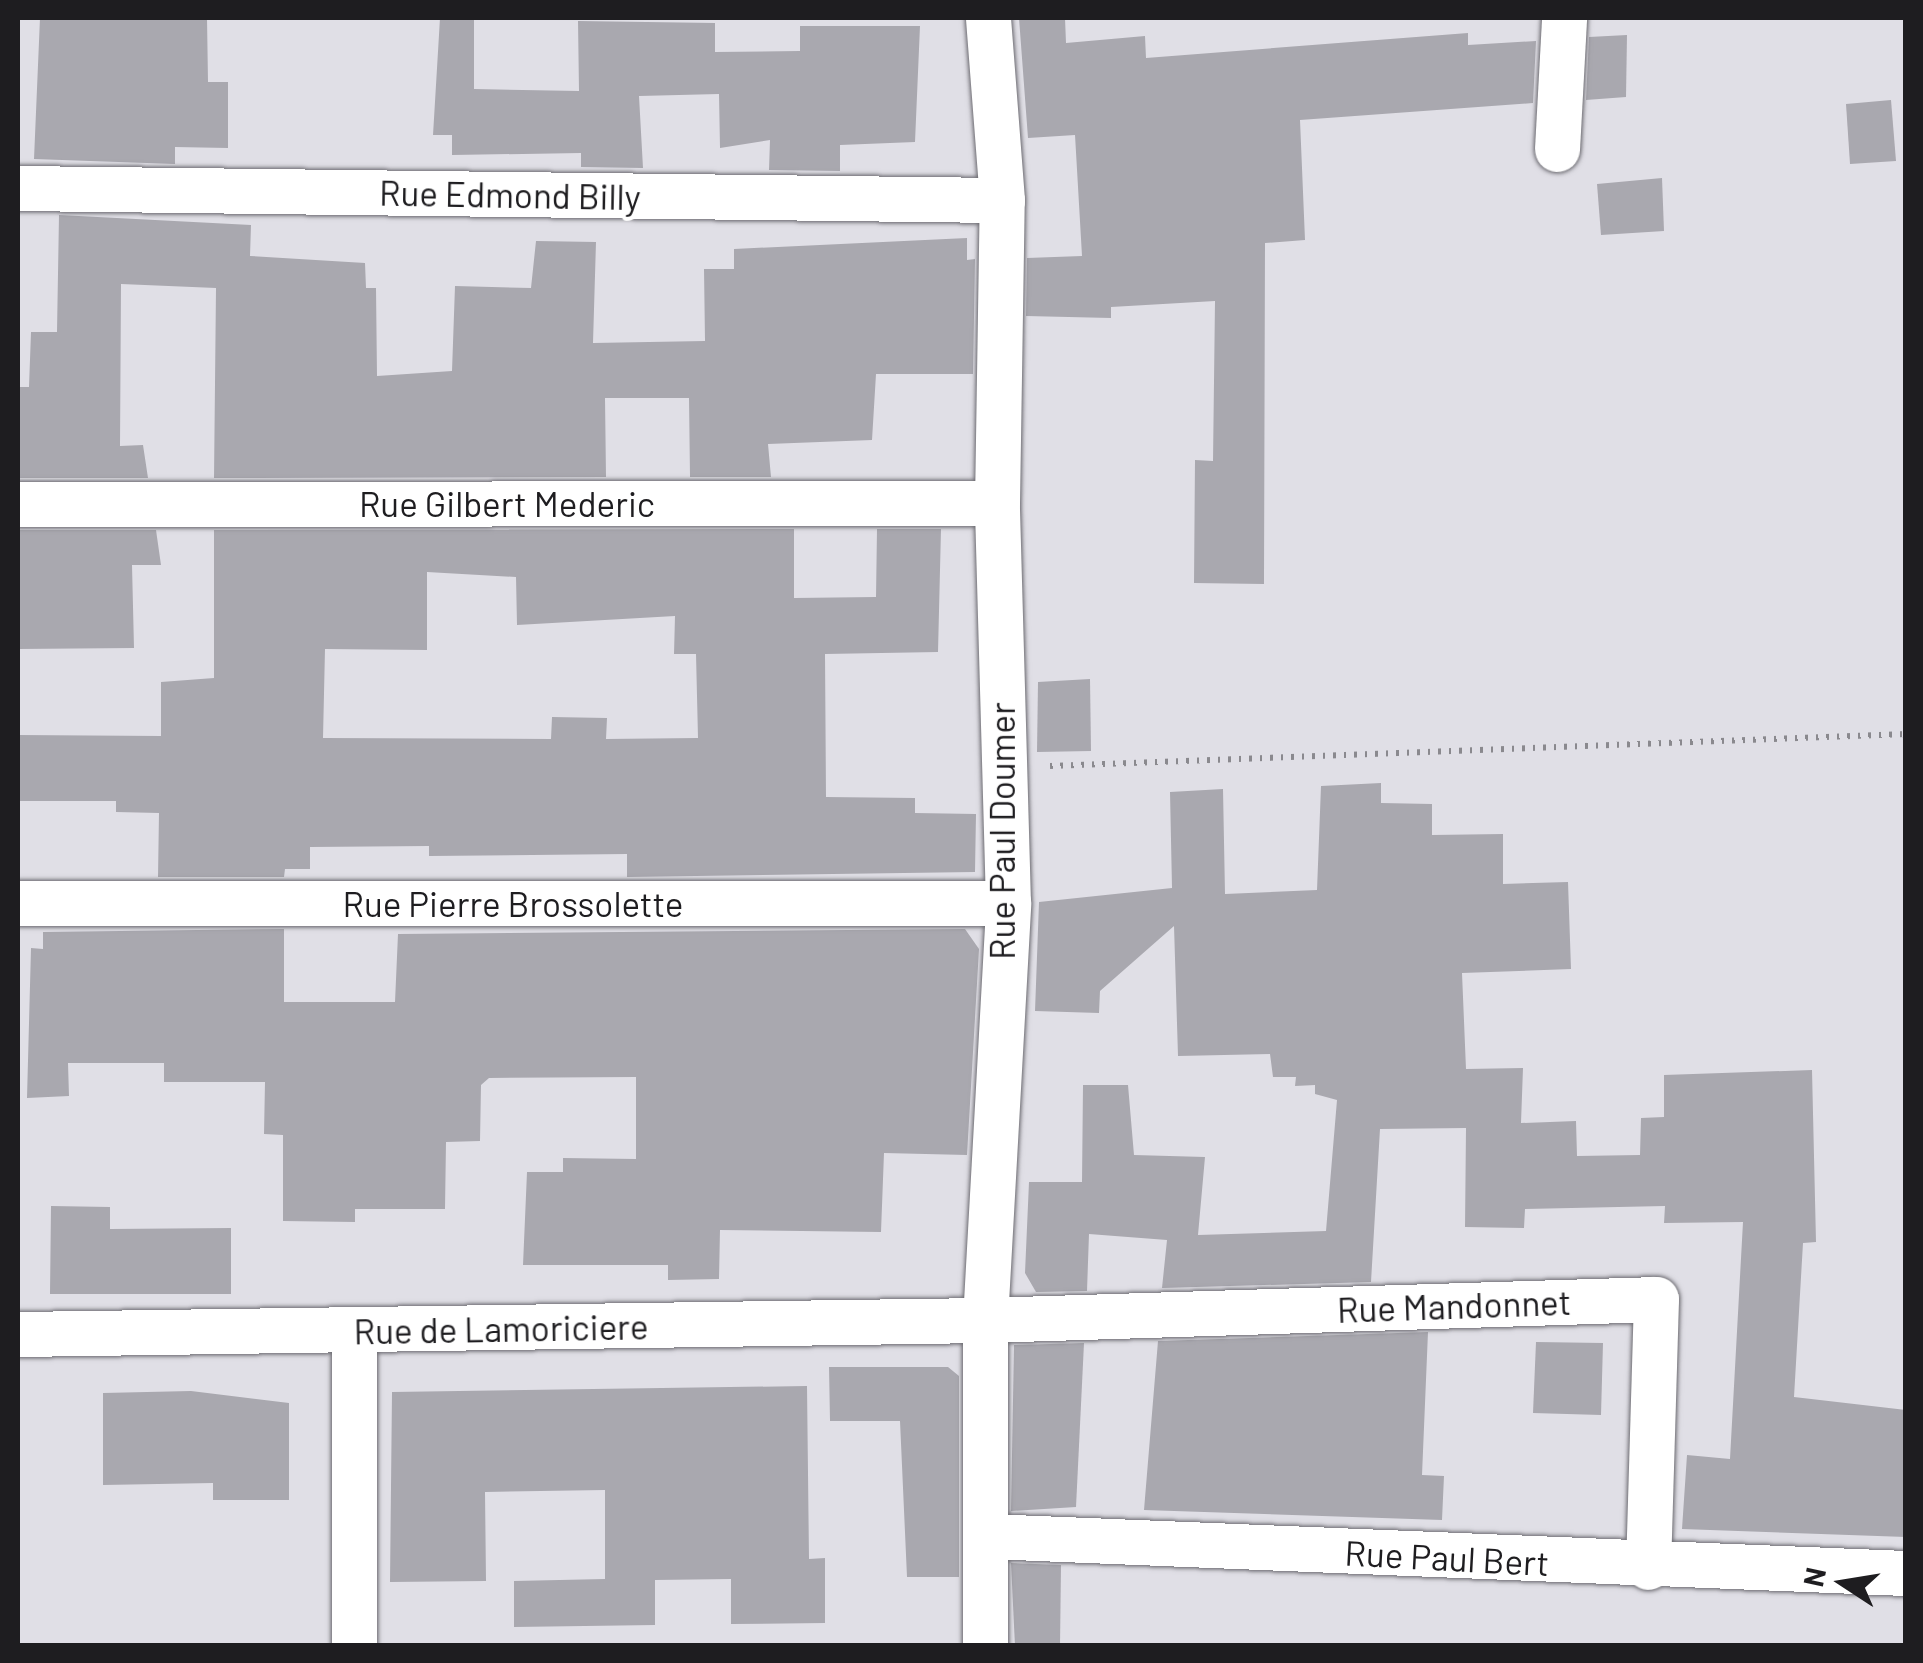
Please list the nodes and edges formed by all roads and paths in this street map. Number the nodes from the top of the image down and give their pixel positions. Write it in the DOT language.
graph roads {
  1 [pos="988,18"];
  2 [pos="1564,18"];
  3 [pos="1557,149"];
  4 [pos="18,188"];
  5 [pos="1002,200"];
  6 [pos="997,502"];
  7 [pos="18,504"];
  8 [pos="1906,734"];
  9 [pos="1004,768"];
  10 [pos="1008,903"];
  11 [pos="18,904"];
  12 [pos="985,1320"];
  13 [pos="354,1331"];
  14 [pos="18,1334"];
  15 [pos="988,1536"];
  16 [pos="1648,1567"];
  17 [pos="1906,1573"];
  18 [pos="354,1646"];
  19 [pos="985,1646"];
  1 -- 5 [label="street, Rue Paul Doumer"];
  2 -- 3 [label="street"];
  4 -- 5 [label="street, Rue Edmond Billy"];
  5 -- 6 [label="street, Rue Paul Doumer"];
  6 -- 7 [label="street, Rue Gilbert Mederic"];
  6 -- 9 [label="street, Rue Paul Doumer"];
  8 -- 9 [label="path"];
  9 -- 10 [label="street, Rue Paul Doumer"];
  10 -- 11 [label="street, Rue Pierre Brossolette"];
  10 -- 12 [label="street, Rue Paul Doumer"];
  12 -- 13 [label="street, Rue de Lamoriciere"];
  12 -- 15 [label="street, Rue Paul Doumer"];
  12 -- 16 [label="street, Rue Mandonnet"];
  13 -- 14 [label="street, Rue de Lamoriciere"];
  13 -- 18 [label="street"];
  15 -- 16 [label="street, Rue Paul Bert"];
  15 -- 19 [label="street, Rue Paul Doumer"];
  16 -- 17 [label="street, Rue Paul Bert"];
}
